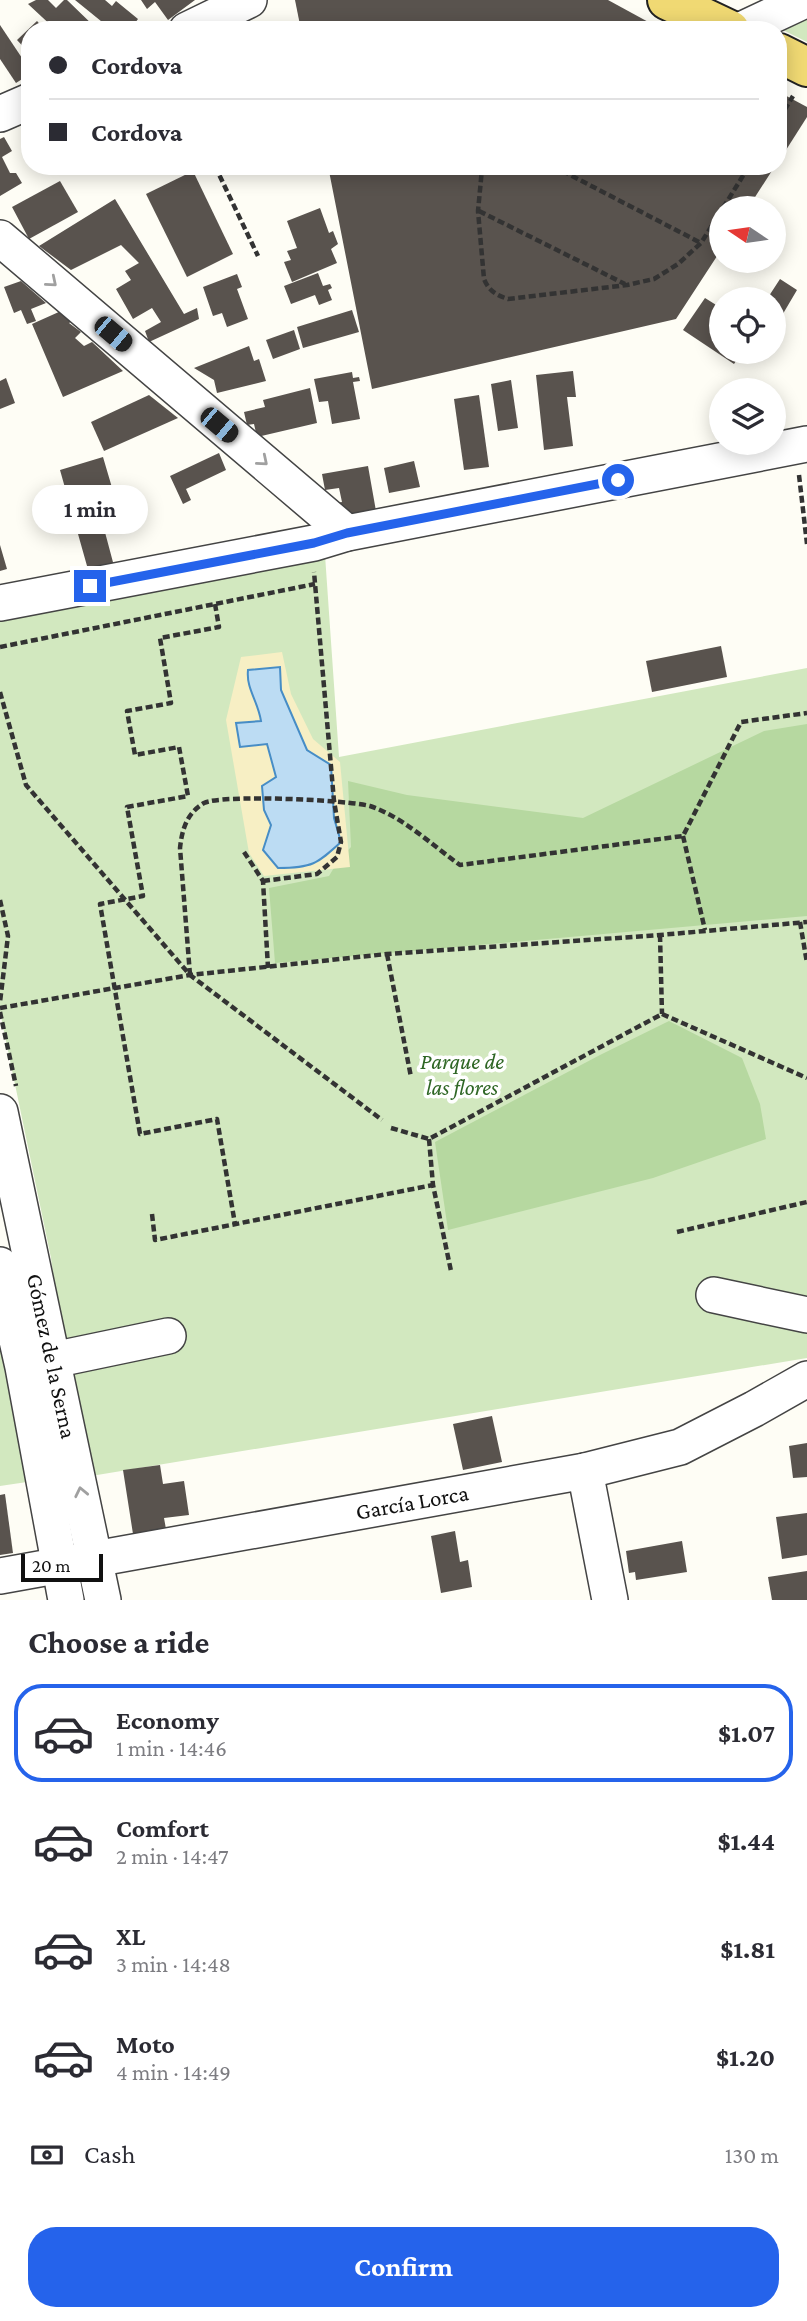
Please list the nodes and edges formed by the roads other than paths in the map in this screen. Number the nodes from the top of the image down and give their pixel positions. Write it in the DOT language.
graph roads {
  1 [pos="248,0"];
  2 [pos="667,0"];
  3 [pos="805,0"];
  4 [pos="205,21"];
  5 [pos="711,21"];
  6 [pos="760,21"];
  7 [pos="787,57"];
  8 [pos="807,67"];
  9 [pos="21,105"];
  10 [pos="0,114"];
  11 [pos="0,238"];
  12 [pos="801,445"];
  13 [pos="347,533"];
  14 [pos="0,603"];
  15 [pos="0,1112"];
  16 [pos="12,1233"];
  17 [pos="0,1265"];
  18 [pos="714,1294"];
  19 [pos="807,1314"];
  20 [pos="169,1336"];
  21 [pos="53,1360"];
  22 [pos="807,1379"];
  23 [pos="585,1471"];
  24 [pos="95,1559"];
  25 [pos="60,1565"];
  26 [pos="0,1576"];
  27 [pos="66,1600"];
  28 [pos="103,1600"];
  29 [pos="610,1600"];
  1 -- 4 [label="street"];
  2 -- 5 [label="main road"];
  3 -- 6 [label="street"];
  7 -- 8 [label="main road"];
  9 -- 10 [label="street"];
  11 -- 13 [label="street, one-way"];
  12 -- 13 [label="street"];
  13 -- 14 [label="street"];
  15 -- 16 [label="street, Gómez de la Serna"];
  16 -- 21 [label="street, Gómez de la Serna"];
  17 -- 25 [label="street, Gómez de la Serna"];
  18 -- 19 [label="street"];
  20 -- 21 [label="street"];
  24 -- 21 [label="street, Gómez de la Serna, one-way"];
  22 -- 23 [label="street, García Lorca"];
  23 -- 24 [label="street, García Lorca"];
  23 -- 29 [label="street"];
  24 -- 25 [label="street, García Lorca"];
  24 -- 28 [label="street, Gómez de la Serna"];
  25 -- 26 [label="street, García Lorca"];
  25 -- 27 [label="street, Gómez de la Serna"];
}
